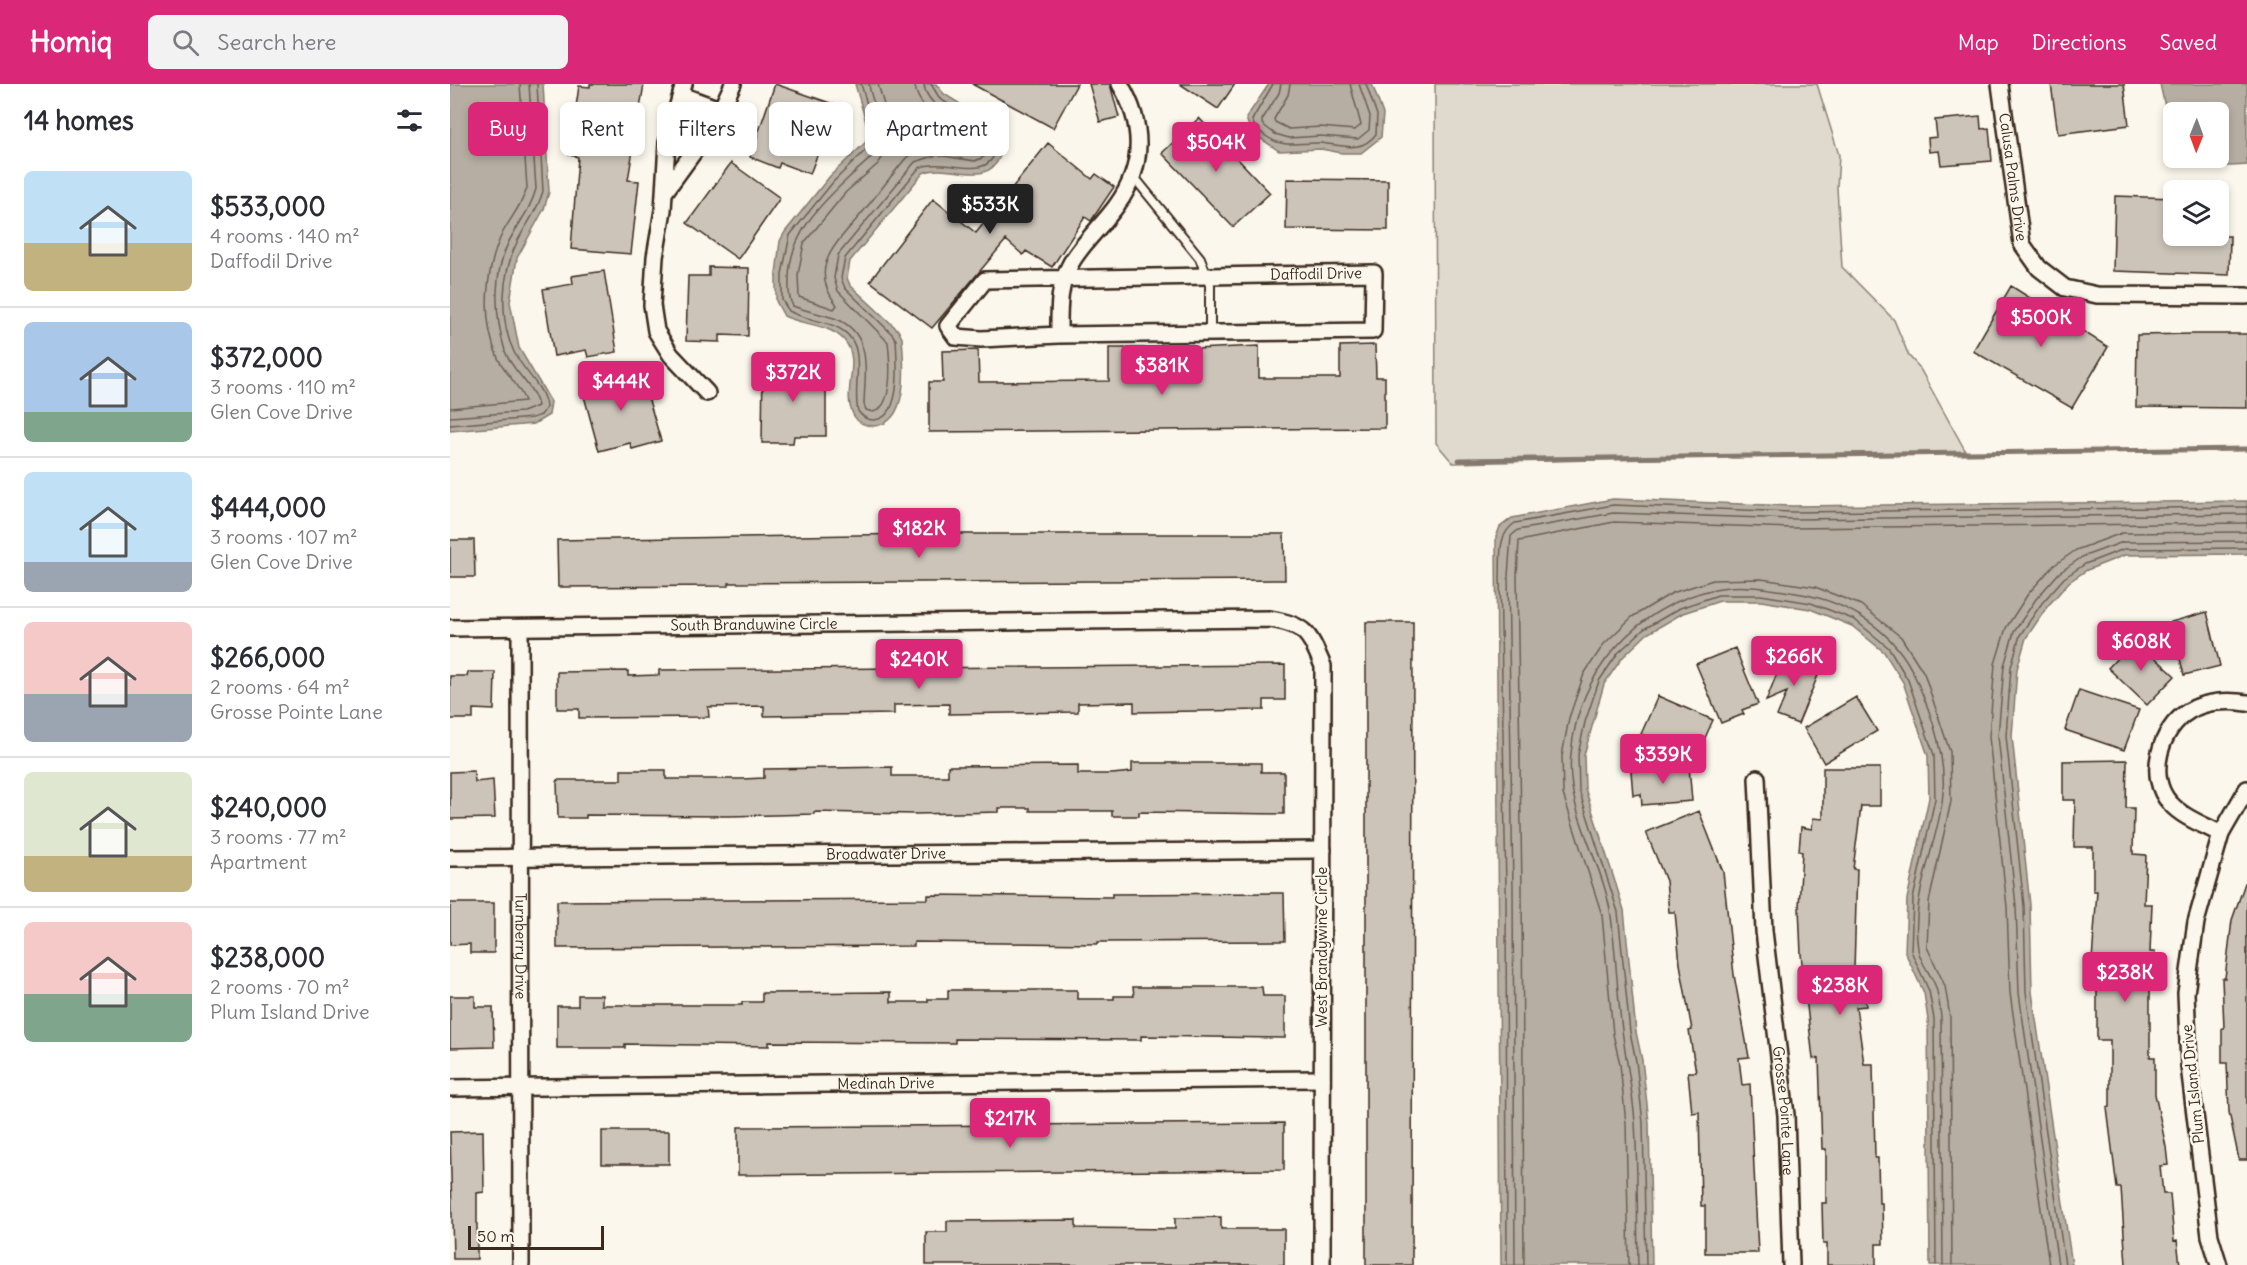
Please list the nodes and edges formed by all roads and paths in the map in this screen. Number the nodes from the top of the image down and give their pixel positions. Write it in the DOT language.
graph roads {
  1 [pos="733,84"];
  2 [pos="2000,84"];
  3 [pos="1121,85"];
  4 [pos="682,90"];
  5 [pos="706,102"];
  6 [pos="725,102"];
  7 [pos="689,156"];
  8 [pos="1134,177"];
  9 [pos="664,192"];
  10 [pos="1206,274"];
  11 [pos="1066,276"];
  12 [pos="2247,296"];
  13 [pos="1210,333"];
  14 [pos="1059,335"];
  15 [pos="707,393"];
  16 [pos="450,628"];
  17 [pos="520,628"];
  18 [pos="1308,632"];
  19 [pos="2247,703"];
  20 [pos="1757,778"];
  21 [pos="2247,789"];
  22 [pos="2221,834"];
  23 [pos="1323,850"];
  24 [pos="521,857"];
  25 [pos="450,858"];
  26 [pos="1322,1078"];
  27 [pos="520,1087"];
  28 [pos="450,1088"];
  29 [pos="521,1265"];
  30 [pos="1322,1265"];
  31 [pos="1791,1265"];
  32 [pos="2219,1265"];
  1 -- 6 [label="street"];
  2 -- 12 [label="street, Calusa Palms Drive"];
  3 -- 8 [label="street"];
  4 -- 5 [label="street"];
  4 -- 9 [label="street"];
  7 -- 9 [label="street"];
  8 -- 10 [label="lane"];
  8 -- 11 [label="street"];
  9 -- 15 [label="street"];
  10 -- 11 [label="street, Daffodil Drive"];
  10 -- 13 [label="lane"];
  10 -- 13 [label="street, Daffodil Drive"];
  11 -- 14 [label="street"];
  11 -- 14 [label="street, Daffodil Drive"];
  13 -- 14 [label="street, Daffodil Drive"];
  16 -- 17 [label="street, South Brandywine Circle"];
  17 -- 18 [label="street, South Brandywine Circle"];
  17 -- 24 [label="street, Turnberry Drive"];
  18 -- 23 [label="street, West Brandywine Circle"];
  19 -- 22 [label="street"];
  20 -- 31 [label="street, Grosse Pointe Lane"];
  21 -- 22 [label="street, Plum Island Drive"];
  22 -- 32 [label="street, Plum Island Drive"];
  23 -- 24 [label="street, Broadwater Drive"];
  23 -- 26 [label="street, West Brandywine Circle"];
  24 -- 25 [label="street, Broadwater Drive"];
  24 -- 27 [label="street, Turnberry Drive"];
  26 -- 27 [label="street, Medinah Drive"];
  26 -- 30 [label="street, West Brandywine Circle"];
  27 -- 28 [label="street, Medinah Drive"];
  27 -- 29 [label="street, Turnberry Drive"];
}
